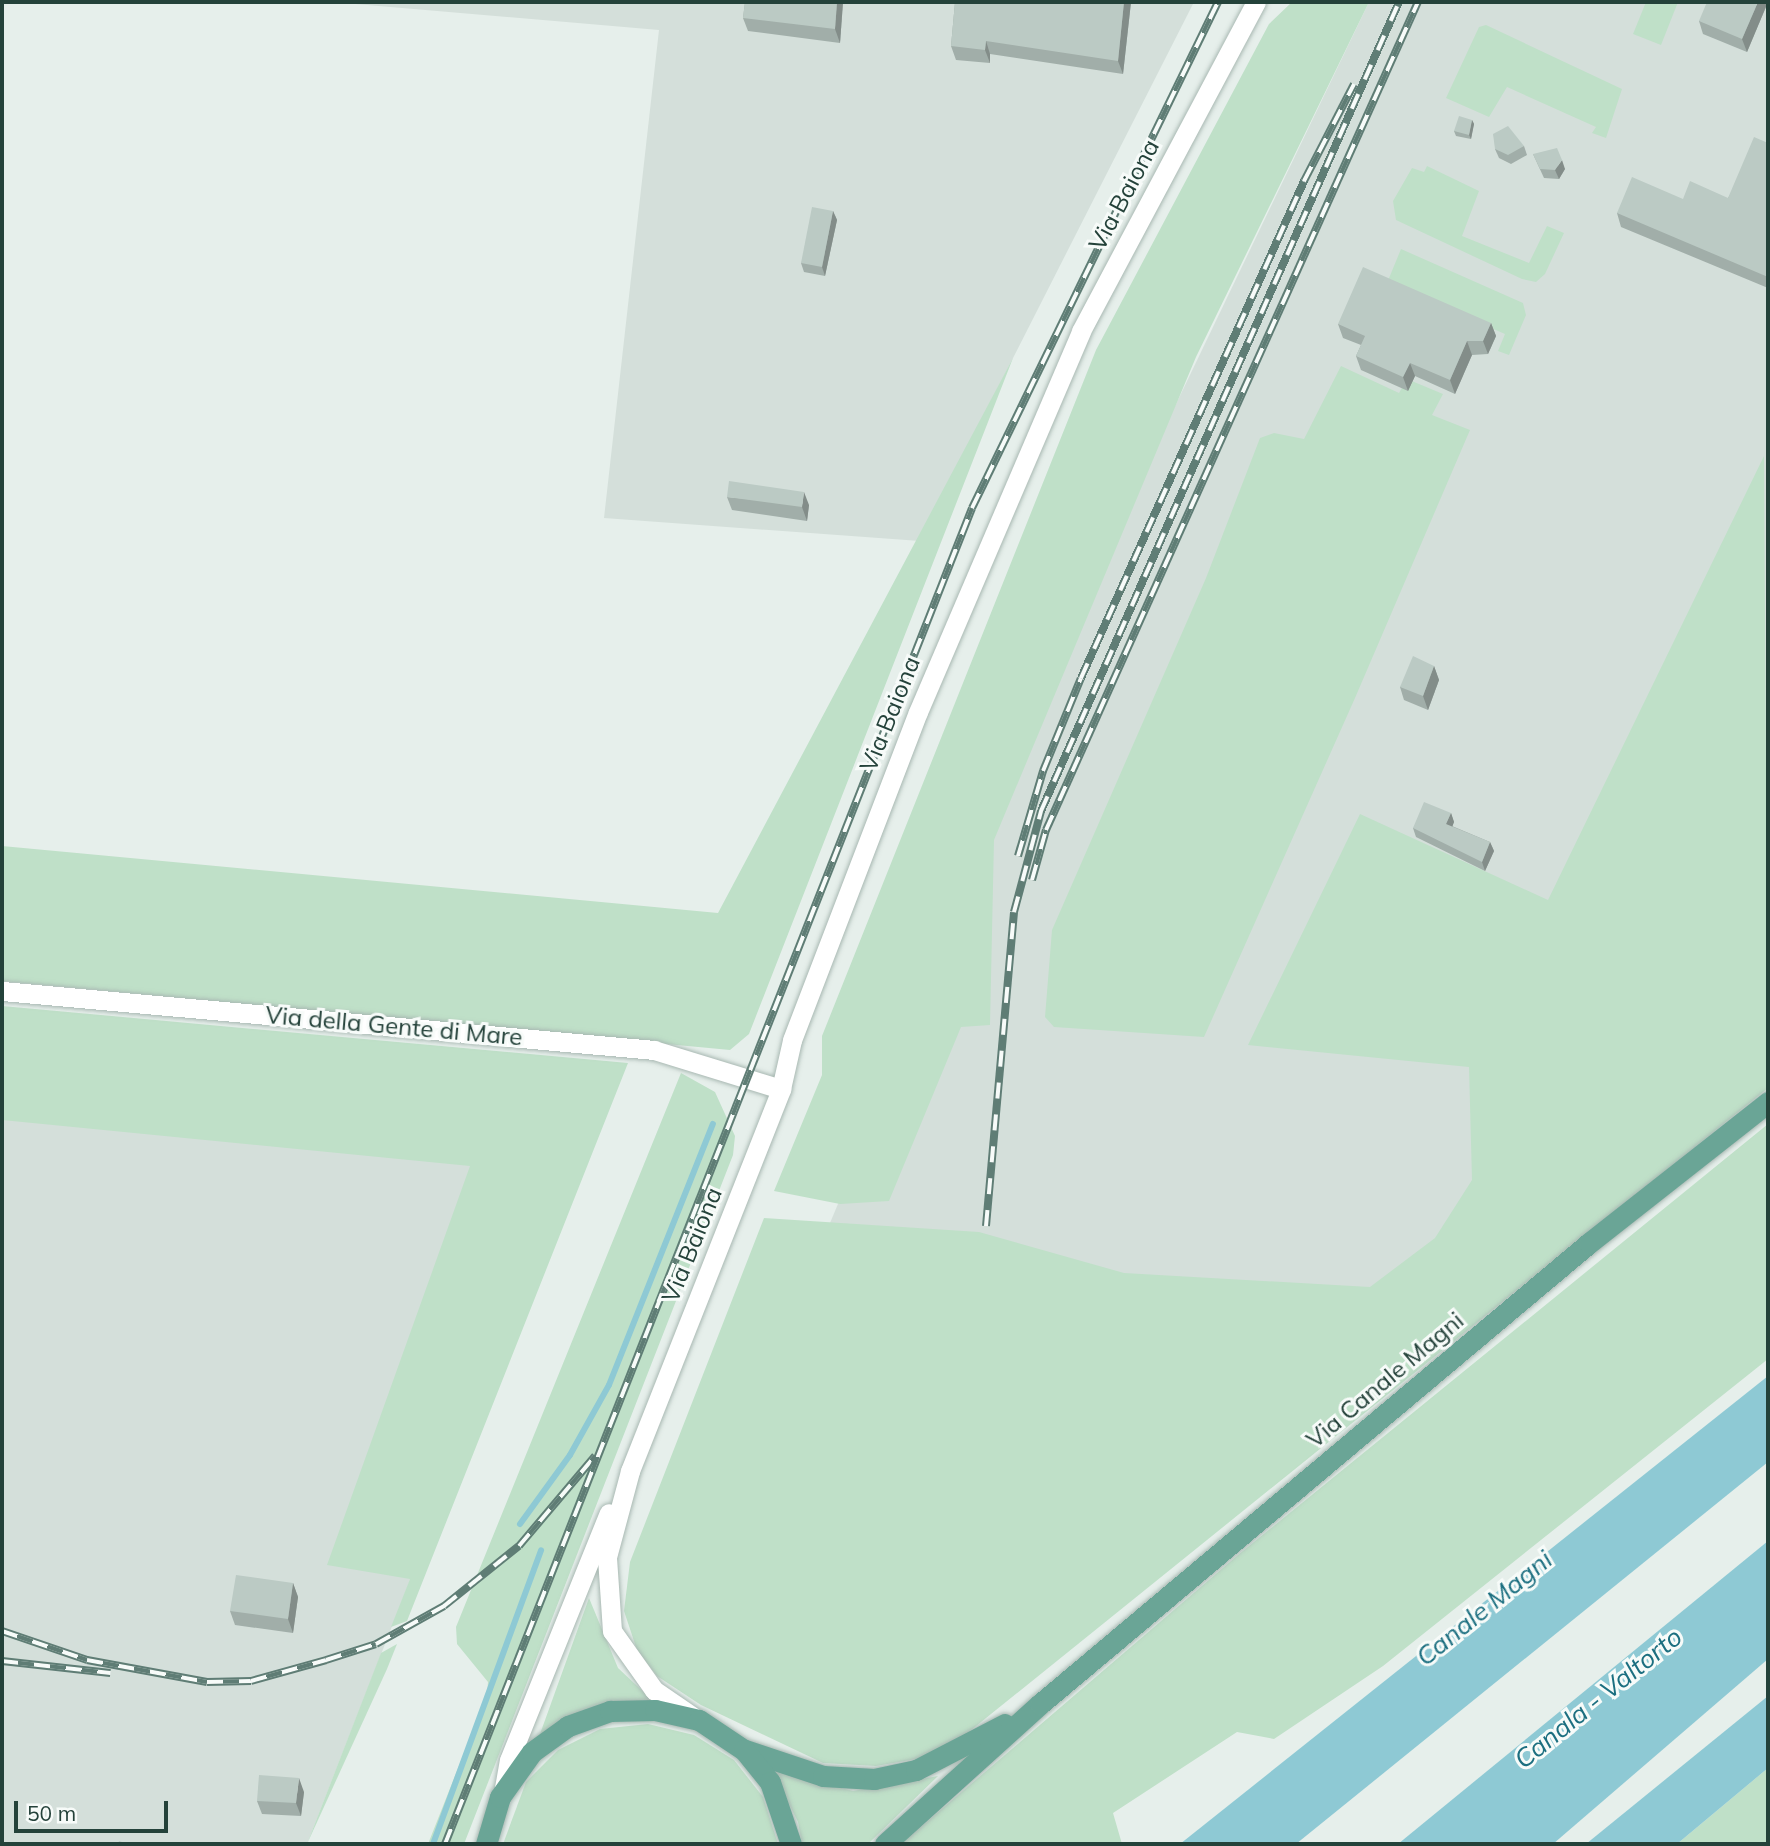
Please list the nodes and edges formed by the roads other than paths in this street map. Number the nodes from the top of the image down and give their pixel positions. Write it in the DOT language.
graph roads {
  1 [pos="1256,2"];
  2 [pos="2,991"];
  3 [pos="781,1089"];
  4 [pos="1768,1102"];
  5 [pos="630,1471"];
  6 [pos="1040,1704"];
  7 [pos="699,1720"];
  8 [pos="744,1750"];
  9 [pos="502,1792"];
  10 [pos="474,1844"];
  11 [pos="486,1844"];
  12 [pos="791,1844"];
  13 [pos="885,1844"];
  1 -- 3 [label="street, Via Baiona"];
  2 -- 3 [label="street, Via della Gente di Mare"];
  3 -- 5 [label="street, Via Baiona"];
  4 -- 6 [label="main road, Via Canale Magni"];
  5 -- 7 [label="street, Via Baiona"];
  5 -- 9 [label="street, Via Baiona"];
  6 -- 8 [label="main road, Via Canale Magni"];
  6 -- 13 [label="main road, Via Canale Magni"];
  7 -- 8 [label="main road"];
  7 -- 9 [label="main road"];
  8 -- 12 [label="main road"];
  9 -- 10 [label="main road, Via Baiona"];
  9 -- 11 [label="main road"];
}
